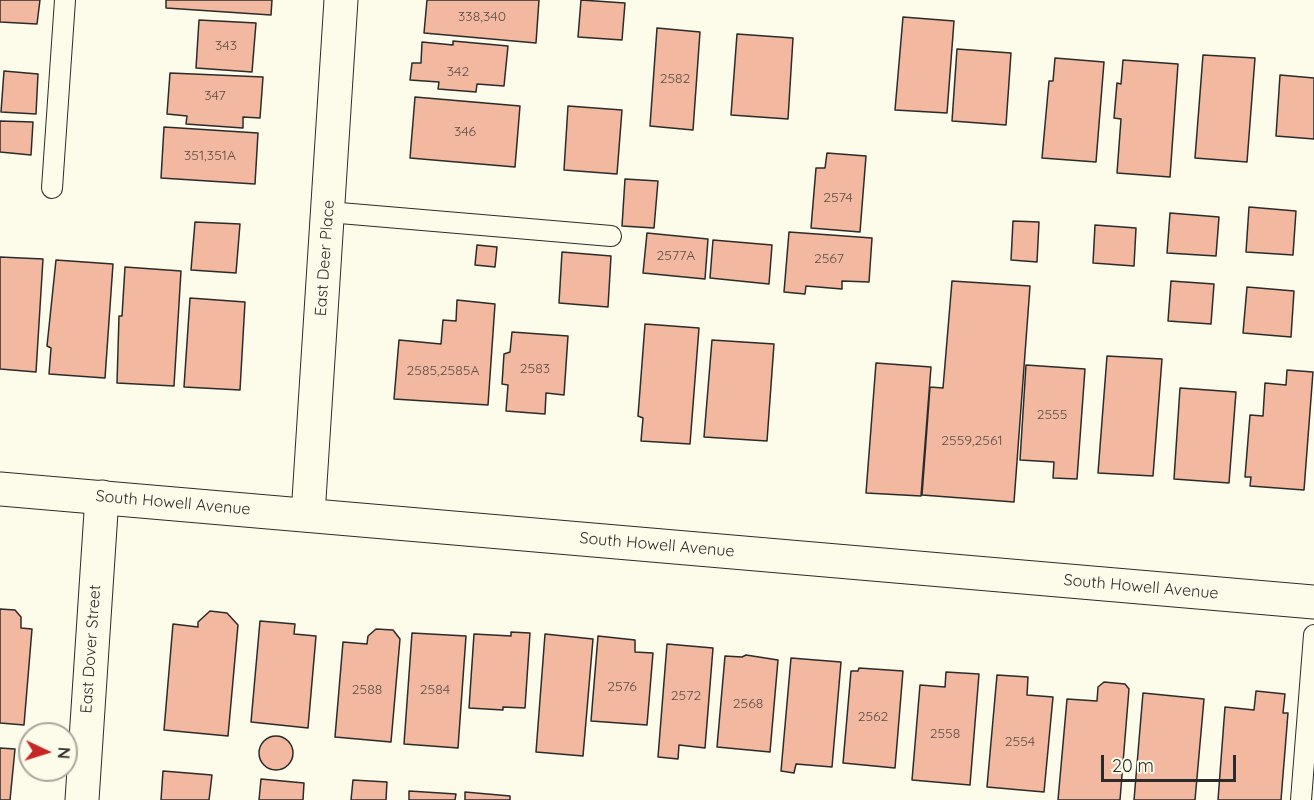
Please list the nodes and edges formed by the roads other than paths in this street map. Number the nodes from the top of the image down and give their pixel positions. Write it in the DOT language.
graph roads {
  1 [pos="65,0"];
  2 [pos="341,0"];
  3 [pos="52,188"];
  4 [pos="328,212"];
  5 [pos="610,236"];
  6 [pos="0,489"];
  7 [pos="102,497"];
  8 [pos="308,515"];
  9 [pos="1314,602"];
  10 [pos="1314,635"];
  11 [pos="82,800"];
  12 [pos="1301,800"];
  1 -- 3 [label="lane"];
  2 -- 4 [label="street, East Deer Place"];
  4 -- 5 [label="lane"];
  4 -- 8 [label="street, East Deer Place"];
  6 -- 7 [label="street, South Howell Avenue"];
  7 -- 8 [label="street, South Howell Avenue"];
  7 -- 11 [label="street, East Dover Street"];
  8 -- 9 [label="street, South Howell Avenue"];
  10 -- 12 [label="lane"];
}
